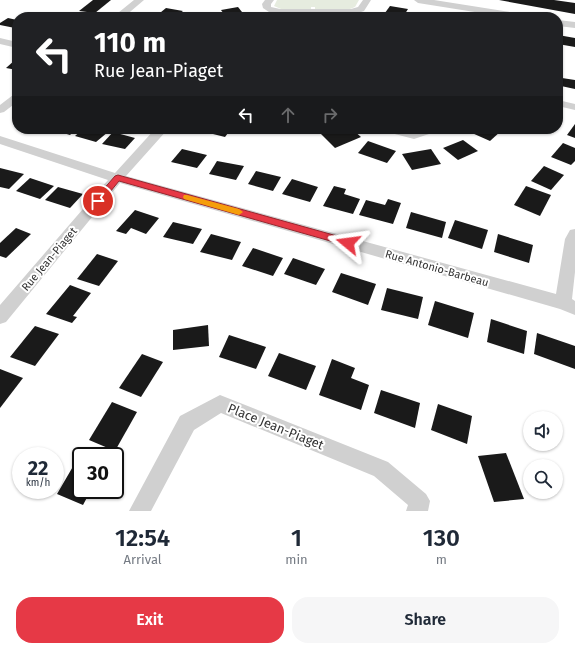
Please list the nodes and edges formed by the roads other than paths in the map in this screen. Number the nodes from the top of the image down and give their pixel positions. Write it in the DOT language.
graph roads {
  1 [pos="140,0"];
  2 [pos="270,0"];
  3 [pos="367,0"];
  4 [pos="418,0"];
  5 [pos="124,12"];
  6 [pos="492,12"];
  7 [pos="563,24"];
  8 [pos="575,25"];
  9 [pos="0,41"];
  10 [pos="12,44"];
  11 [pos="12,101"];
  12 [pos="563,104"];
  13 [pos="575,107"];
  14 [pos="0,110"];
  15 [pos="158,134"];
  16 [pos="0,140"];
  17 [pos="118,178"];
  18 [pos="575,234"];
  19 [pos="569,306"];
  20 [pos="0,318"];
  21 [pos="140,511"];
  22 [pos="417,511"];
  1 -- 5 [label="street"];
  2 -- 3 [label="street"];
  4 -- 6 [label="street"];
  7 -- 8 [label="street"];
  9 -- 10 [label="street"];
  11 -- 14 [label="street"];
  12 -- 13 [label="street"];
  15 -- 17 [label="street, Rue Jean-Piaget"];
  16 -- 17 [label="street, Rue Antonio-Barbeau"];
  17 -- 19 [label="street, Rue Antonio-Barbeau"];
  17 -- 20 [label="street, Rue Jean-Piaget"];
  18 -- 19 [label="street"];
  21 -- 22 [label="street, Place Jean-Piaget"];
}
